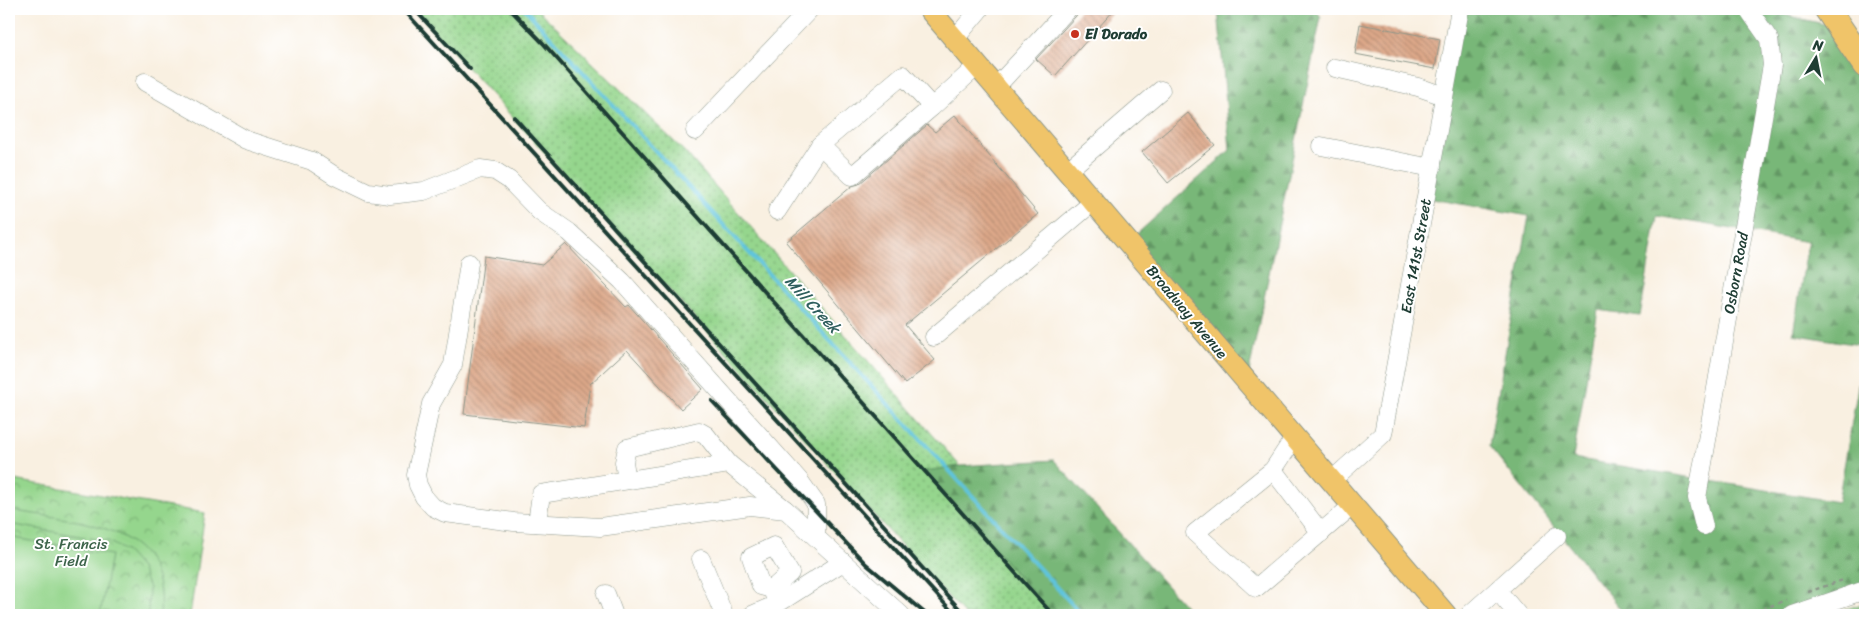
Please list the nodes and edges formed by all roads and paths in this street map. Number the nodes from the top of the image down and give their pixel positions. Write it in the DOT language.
graph roads {
  1 [pos="810,9"];
  2 [pos="929,9"];
  3 [pos="980,9"];
  4 [pos="1068,9"];
  5 [pos="1460,9"];
  6 [pos="1827,9"];
  7 [pos="1753,15"];
  8 [pos="955,39"];
  9 [pos="1865,65"];
  10 [pos="977,66"];
  11 [pos="1335,68"];
  12 [pos="145,82"];
  13 [pos="996,87"];
  14 [pos="1161,90"];
  15 [pos="1444,96"];
  16 [pos="932,107"];
  17 [pos="695,131"];
  18 [pos="820,145"];
  19 [pos="1321,146"];
  20 [pos="1432,168"];
  21 [pos="1067,170"];
  22 [pos="1093,202"];
  23 [pos="777,211"];
  24 [pos="469,263"];
  25 [pos="934,337"];
  26 [pos="1294,438"];
  27 [pos="729,464"];
  28 [pos="1273,470"];
  29 [pos="627,480"];
  30 [pos="1331,481"];
  31 [pos="1352,506"];
  32 [pos="786,510"];
  33 [pos="537,523"];
  34 [pos="1704,526"];
  35 [pos="1321,533"];
  36 [pos="1557,536"];
  37 [pos="816,537"];
  38 [pos="701,559"];
  39 [pos="843,562"];
  40 [pos="1498,590"];
  41 [pos="1865,590"];
  42 [pos="606,594"];
  43 [pos="614,615"];
  44 [pos="724,615"];
  45 [pos="752,615"];
  46 [pos="901,615"];
  47 [pos="1446,615"];
  48 [pos="1469,615"];
  49 [pos="1518,615"];
  50 [pos="1792,615"];
  1 -- 17 [label="street"];
  2 -- 8 [label="main road, Broadway Avenue"];
  3 -- 8 [label="street"];
  4 -- 13 [label="street"];
  5 -- 15 [label="street, East 141st Street"];
  6 -- 9 [label="highway"];
  7 -- 34 [label="street, Osborn Road"];
  8 -- 10 [label="main road, Broadway Avenue"];
  10 -- 13 [label="main road, Broadway Avenue"];
  10 -- 16 [label="street"];
  11 -- 15 [label="street"];
  12 -- 37 [label="street"];
  13 -- 21 [label="main road, Broadway Avenue"];
  14 -- 21 [label="street"];
  15 -- 20 [label="street, East 141st Street"];
  16 -- 18 [label="street"];
  16 -- 18 [label="street"];
  18 -- 23 [label="street"];
  19 -- 20 [label="street"];
  20 -- 30 [label="street, East 141st Street"];
  21 -- 22 [label="main road, Broadway Avenue"];
  22 -- 25 [label="street"];
  22 -- 26 [label="main road, Broadway Avenue"];
  24 -- 33 [label="street"];
  26 -- 28 [label="street"];
  26 -- 30 [label="main road, Broadway Avenue"];
  27 -- 29 [label="street"];
  27 -- 29 [label="street"];
  27 -- 32 [label="street"];
  28 -- 35 [label="street"];
  28 -- 35 [label="street"];
  29 -- 33 [label="street"];
  30 -- 31 [label="main road, Broadway Avenue"];
  31 -- 35 [label="street"];
  31 -- 47 [label="main road, Broadway Avenue"];
  32 -- 33 [label="street"];
  32 -- 37 [label="street"];
  36 -- 40 [label="street"];
  37 -- 39 [label="street"];
  38 -- 44 [label="street"];
  39 -- 45 [label="street"];
  39 -- 46 [label="street"];
  40 -- 48 [label="street"];
  40 -- 49 [label="street"];
  41 -- 50 [label="street"];
  42 -- 43 [label="street"];
}
